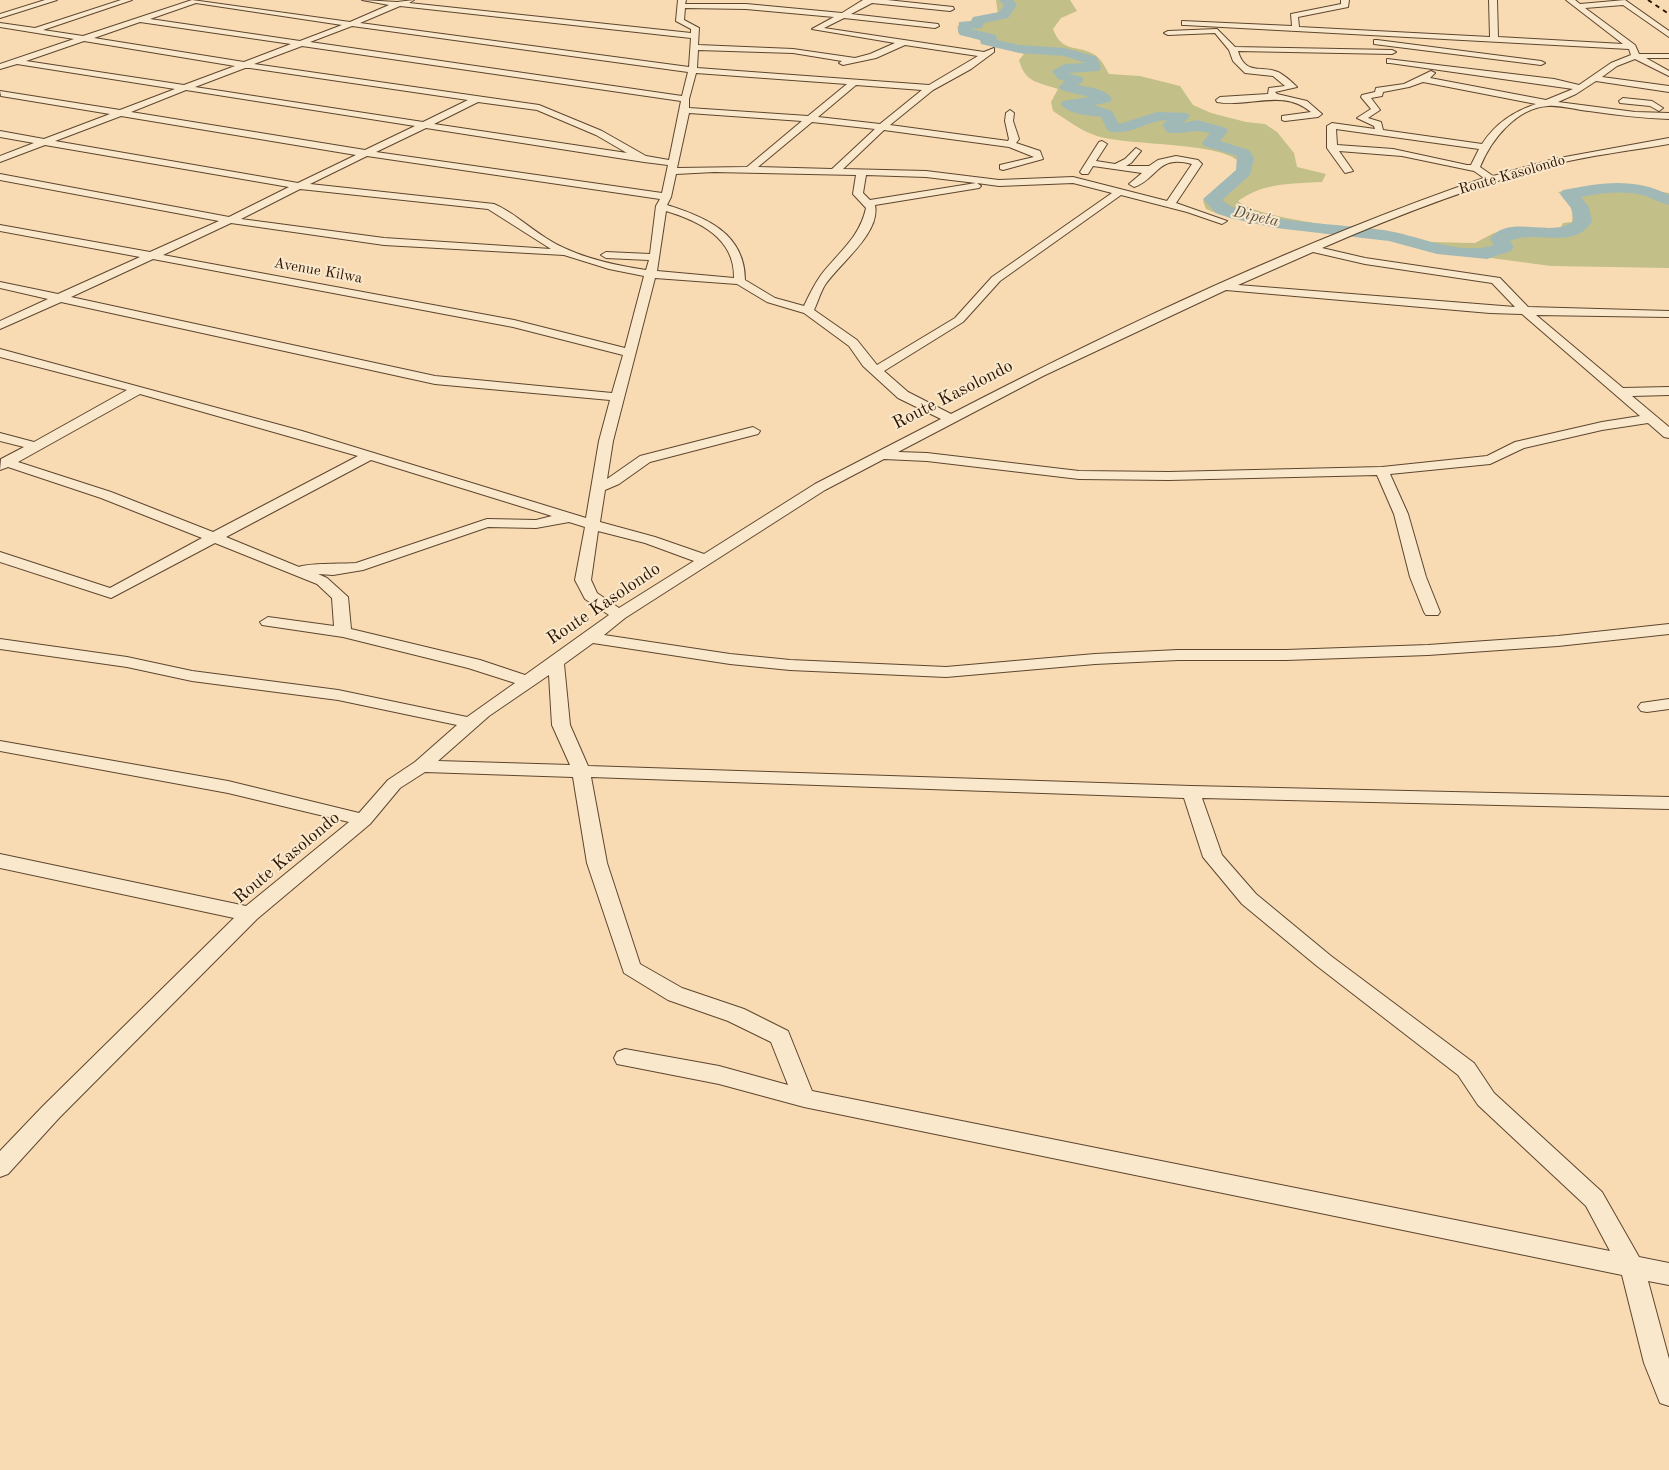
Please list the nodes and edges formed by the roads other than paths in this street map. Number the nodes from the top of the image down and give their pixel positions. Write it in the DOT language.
graph roads {
  1 [pos="52,0"];
  2 [pos="128,0"];
  3 [pos="366,0"];
  4 [pos="410,0"];
  5 [pos="870,0"];
  6 [pos="1345,0"];
  7 [pos="1493,0"];
  8 [pos="1570,0"];
  9 [pos="197,1"];
  10 [pos="1622,2"];
  11 [pos="682,3"];
  12 [pos="399,4"];
  13 [pos="1578,6"];
  14 [pos="950,10"];
  15 [pos="0,16"];
  16 [pos="838,16"];
  17 [pos="140,20"];
  18 [pos="1185,23"];
  19 [pos="351,24"];
  20 [pos="0,25"];
  21 [pos="1296,28"];
  22 [pos="35,30"];
  23 [pos="1217,31"];
  24 [pos="1168,33"];
  25 [pos="1669,35"];
  26 [pos="1460,37"];
  27 [pos="83,39"];
  28 [pos="1494,39"];
  29 [pos="694,42"];
  30 [pos="905,42"];
  31 [pos="304,43"];
  32 [pos="993,49"];
  33 [pos="1233,49"];
  34 [pos="1634,51"];
  35 [pos="984,54"];
  36 [pos="1669,56"];
  37 [pos="1449,57"];
  38 [pos="854,60"];
  39 [pos="1390,61"];
  40 [pos="18,62"];
  41 [pos="1541,63"];
  42 [pos="246,65"];
  43 [pos="838,65"];
  44 [pos="0,67"];
  45 [pos="1439,67"];
  46 [pos="693,70"];
  47 [pos="1669,74"];
  48 [pos="1593,78"];
  49 [pos="1423,79"];
  50 [pos="856,81"];
  51 [pos="186,88"];
  52 [pos="930,88"];
  53 [pos="1580,88"];
  54 [pos="1669,88"];
  55 [pos="1,93"];
  56 [pos="1654,93"];
  57 [pos="1274,96"];
  58 [pos="477,99"];
  59 [pos="1220,100"];
  60 [pos="1623,101"];
  61 [pos="1547,103"];
  62 [pos="685,105"];
  63 [pos="1667,105"];
  64 [pos="120,114"];
  65 [pos="1318,114"];
  66 [pos="1669,116"];
  67 [pos="1285,118"];
  68 [pos="1361,118"];
  69 [pos="810,119"];
  70 [pos="1022,121"];
  71 [pos="1338,124"];
  72 [pos="420,126"];
  73 [pos="882,127"];
  74 [pos="1381,133"];
  75 [pos="0,134"];
  76 [pos="1669,140"];
  77 [pos="47,142"];
  78 [pos="1010,144"];
  79 [pos="1102,144"];
  80 [pos="1483,147"];
  81 [pos="1332,148"];
  82 [pos="1136,151"];
  83 [pos="364,153"];
  84 [pos="0,159"];
  85 [pos="644,159"];
  86 [pos="1090,164"];
  87 [pos="992,165"];
  88 [pos="671,167"];
  89 [pos="1004,167"];
  90 [pos="1116,167"];
  91 [pos="1477,169"];
  92 [pos="749,170"];
  93 [pos="1348,171"];
  94 [pos="834,172"];
  95 [pos="861,173"];
  96 [pos="1139,173"];
  97 [pos="0,177"];
  98 [pos="1492,179"];
  99 [pos="1077,180"];
  100 [pos="999,183"];
  101 [pos="1134,184"];
  102 [pos="297,186"];
  103 [pos="1121,191"];
  104 [pos="663,201"];
  105 [pos="1158,201"];
  106 [pos="868,203"];
  107 [pos="1170,204"];
  108 [pos="230,220"];
  109 [pos="1222,221"];
  110 [pos="0,228"];
  111 [pos="1313,249"];
  112 [pos="572,253"];
  113 [pos="151,257"];
  114 [pos="655,257"];
  115 [pos="651,272"];
  116 [pos="739,281"];
  117 [pos="0,285"];
  118 [pos="1223,287"];
  119 [pos="59,298"];
  120 [pos="808,311"];
  121 [pos="1526,312"];
  122 [pos="1669,314"];
  123 [pos="0,325"];
  124 [pos="0,353"];
  125 [pos="628,354"];
  126 [pos="876,371"];
  127 [pos="139,389"];
  128 [pos="1669,391"];
  129 [pos="1620,392"];
  130 [pos="616,397"];
  131 [pos="949,418"];
  132 [pos="1649,419"];
  133 [pos="754,431"];
  134 [pos="1669,434"];
  135 [pos="0,437"];
  136 [pos="34,446"];
  137 [pos="370,455"];
  138 [pos="880,455"];
  139 [pos="3,464"];
  140 [pos="1382,471"];
  141 [pos="598,488"];
  142 [pos="570,517"];
  143 [pos="592,525"];
  144 [pos="214,539"];
  145 [pos="0,557"];
  146 [pos="706,560"];
  147 [pos="290,568"];
  148 [pos="1432,612"];
  149 [pos="619,615"];
  150 [pos="268,622"];
  151 [pos="1669,629"];
  152 [pos="343,632"];
  153 [pos="588,637"];
  154 [pos="0,644"];
  155 [pos="556,661"];
  156 [pos="526,681"];
  157 [pos="1669,704"];
  158 [pos="1647,707"];
  159 [pos="472,723"];
  160 [pos="0,746"];
  161 [pos="421,766"];
  162 [pos="581,771"];
  163 [pos="1191,792"];
  164 [pos="1669,803"];
  165 [pos="363,820"];
  166 [pos="0,861"];
  167 [pos="250,914"];
  168 [pos="625,1058"];
  169 [pos="804,1098"];
  170 [pos="0,1167"];
  171 [pos="1632,1267"];
  172 [pos="1669,1274"];
  173 [pos="1669,1394"];
  1 -- 15 [label="street"];
  2 -- 22 [label="street"];
  3 -- 12 [label="street"];
  4 -- 12 [label="street"];
  5 -- 14 [label="street"];
  5 -- 16 [label="street"];
  6 -- 21 [label="street"];
  7 -- 28 [label="street"];
  8 -- 13 [label="street"];
  9 -- 17 [label="street"];
  9 -- 19 [label="street"];
  10 -- 13 [label="street"];
  10 -- 25 [label="street"];
  11 -- 16 [label="street"];
  11 -- 29 [label="street"];
  12 -- 19 [label="street"];
  12 -- 29 [label="street"];
  13 -- 34 [label="street"];
  16 -- 30 [label="street"];
  16 -- 30 [label="street"];
  17 -- 27 [label="street"];
  17 -- 31 [label="street"];
  18 -- 21 [label="street"];
  19 -- 31 [label="street"];
  19 -- 46 [label="street"];
  20 -- 22 [label="street"];
  21 -- 26 [label="street"];
  22 -- 27 [label="street"];
  23 -- 24 [label="street"];
  23 -- 33 [label="street"];
  23 -- 37 [label="street"];
  26 -- 28 [label="street"];
  26 -- 37 [label="street"];
  27 -- 40 [label="street"];
  27 -- 42 [label="street"];
  28 -- 34 [label="street"];
  29 -- 38 [label="street"];
  29 -- 46 [label="street"];
  30 -- 35 [label="street"];
  30 -- 38 [label="street"];
  31 -- 42 [label="street"];
  31 -- 62 [label="street"];
  32 -- 35 [label="street"];
  33 -- 37 [label="street"];
  33 -- 57 [label="street"];
  34 -- 36 [label="street"];
  34 -- 47 [label="street"];
  34 -- 48 [label="street"];
  35 -- 52 [label="street"];
  37 -- 41 [label="street"];
  37 -- 45 [label="street"];
  38 -- 43 [label="street"];
  39 -- 45 [label="street"];
  40 -- 44 [label="street"];
  40 -- 51 [label="street"];
  42 -- 51 [label="street"];
  42 -- 58 [label="street"];
  45 -- 49 [label="street"];
  45 -- 53 [label="street"];
  46 -- 50 [label="street"];
  46 -- 62 [label="street"];
  48 -- 53 [label="street"];
  48 -- 54 [label="street"];
  49 -- 61 [label="street"];
  49 -- 68 [label="street"];
  50 -- 52 [label="street"];
  50 -- 69 [label="street"];
  51 -- 64 [label="street"];
  51 -- 72 [label="street"];
  52 -- 73 [label="street"];
  53 -- 61 [label="street"];
  55 -- 64 [label="street"];
  56 -- 63 [label="street"];
  57 -- 59 [label="street"];
  57 -- 65 [label="street"];
  58 -- 72 [label="street"];
  58 -- 85 [label="street"];
  60 -- 63 [label="street"];
  61 -- 66 [label="street"];
  61 -- 80 [label="street"];
  62 -- 69 [label="street"];
  62 -- 88 [label="street"];
  64 -- 77 [label="street"];
  64 -- 83 [label="street"];
  65 -- 67 [label="street"];
  65 -- 71 [label="street"];
  68 -- 71 [label="street"];
  68 -- 74 [label="street"];
  69 -- 73 [label="street"];
  69 -- 92 [label="street"];
  70 -- 78 [label="street"];
  71 -- 74 [label="street"];
  71 -- 81 [label="street"];
  72 -- 83 [label="street"];
  72 -- 85 [label="street"];
  73 -- 78 [label="street"];
  73 -- 94 [label="street"];
  74 -- 80 [label="street"];
  75 -- 77 [label="street"];
  76 -- 98 [label="street, Route Kasolondo"];
  77 -- 84 [label="street"];
  77 -- 102 [label="street"];
  78 -- 89 [label="street"];
  79 -- 86 [label="street"];
  80 -- 91 [label="street"];
  81 -- 91 [label="street"];
  81 -- 93 [label="street"];
  82 -- 90 [label="street"];
  83 -- 102 [label="street"];
  83 -- 104 [label="street"];
  85 -- 88 [label="street"];
  86 -- 90 [label="street"];
  86 -- 99 [label="street"];
  87 -- 89 [label="street"];
  88 -- 92 [label="street"];
  88 -- 104 [label="street"];
  89 -- 99 [label="street"];
  90 -- 96 [label="street"];
  91 -- 98 [label="street"];
  92 -- 94 [label="street"];
  94 -- 95 [label="street"];
  95 -- 100 [label="street"];
  95 -- 106 [label="street"];
  96 -- 101 [label="street"];
  96 -- 105 [label="street"];
  96 -- 107 [label="street"];
  97 -- 108 [label="street"];
  98 -- 111 [label="street, Route Kasolondo"];
  99 -- 100 [label="street"];
  99 -- 103 [label="street"];
  100 -- 106 [label="street"];
  102 -- 108 [label="street"];
  102 -- 112 [label="street"];
  103 -- 105 [label="street"];
  103 -- 126 [label="street"];
  104 -- 114 [label="street"];
  104 -- 116 [label="street"];
  105 -- 107 [label="street"];
  106 -- 120 [label="street"];
  107 -- 109 [label="street"];
  108 -- 112 [label="street"];
  108 -- 113 [label="street"];
  110 -- 113 [label="street, Avenue Kilwa"];
  111 -- 118 [label="street, Route Kasolondo"];
  111 -- 121 [label="street"];
  112 -- 114 [label="street"];
  112 -- 115 [label="street"];
  113 -- 119 [label="street"];
  113 -- 125 [label="street, Avenue Kilwa"];
  114 -- 115 [label="street"];
  115 -- 116 [label="street"];
  115 -- 125 [label="street"];
  116 -- 120 [label="street"];
  117 -- 119 [label="street"];
  118 -- 121 [label="street"];
  118 -- 131 [label="street, Route Kasolondo"];
  119 -- 123 [label="street"];
  119 -- 130 [label="street"];
  120 -- 126 [label="street"];
  121 -- 122 [label="street"];
  121 -- 129 [label="street"];
  124 -- 127 [label="street"];
  125 -- 130 [label="street"];
  126 -- 131 [label="street"];
  127 -- 136 [label="street"];
  127 -- 137 [label="street"];
  128 -- 129 [label="street"];
  129 -- 132 [label="street"];
  130 -- 141 [label="street"];
  131 -- 138 [label="street, Route Kasolondo"];
  132 -- 134 [label="street"];
  132 -- 140 [label="street"];
  133 -- 141 [label="street"];
  135 -- 136 [label="street"];
  136 -- 139 [label="street"];
  137 -- 142 [label="street"];
  137 -- 144 [label="street"];
  138 -- 140 [label="street"];
  138 -- 146 [label="street, Route Kasolondo"];
  139 -- 144 [label="street"];
  140 -- 148 [label="street"];
  141 -- 143 [label="street"];
  142 -- 143 [label="street"];
  142 -- 147 [label="street"];
  143 -- 146 [label="street"];
  143 -- 149 [label="street"];
  144 -- 145 [label="street"];
  144 -- 147 [label="street"];
  146 -- 149 [label="street, Route Kasolondo"];
  147 -- 152 [label="street"];
  149 -- 153 [label="street, Route Kasolondo"];
  150 -- 152 [label="street"];
  151 -- 153 [label="street"];
  152 -- 156 [label="street"];
  153 -- 155 [label="street, Route Kasolondo"];
  154 -- 159 [label="street"];
  155 -- 156 [label="street, Route Kasolondo"];
  155 -- 162 [label="street"];
  156 -- 159 [label="street, Route Kasolondo"];
  157 -- 158 [label="street"];
  159 -- 161 [label="street, Route Kasolondo"];
  160 -- 165 [label="street"];
  161 -- 162 [label="street"];
  161 -- 165 [label="street, Route Kasolondo"];
  162 -- 163 [label="street"];
  162 -- 169 [label="street"];
  163 -- 164 [label="street"];
  163 -- 171 [label="street"];
  165 -- 167 [label="street, Route Kasolondo"];
  166 -- 167 [label="street"];
  167 -- 170 [label="street, Route Kasolondo"];
  168 -- 169 [label="street"];
  169 -- 171 [label="street"];
  171 -- 172 [label="street"];
  171 -- 173 [label="street"];
}
